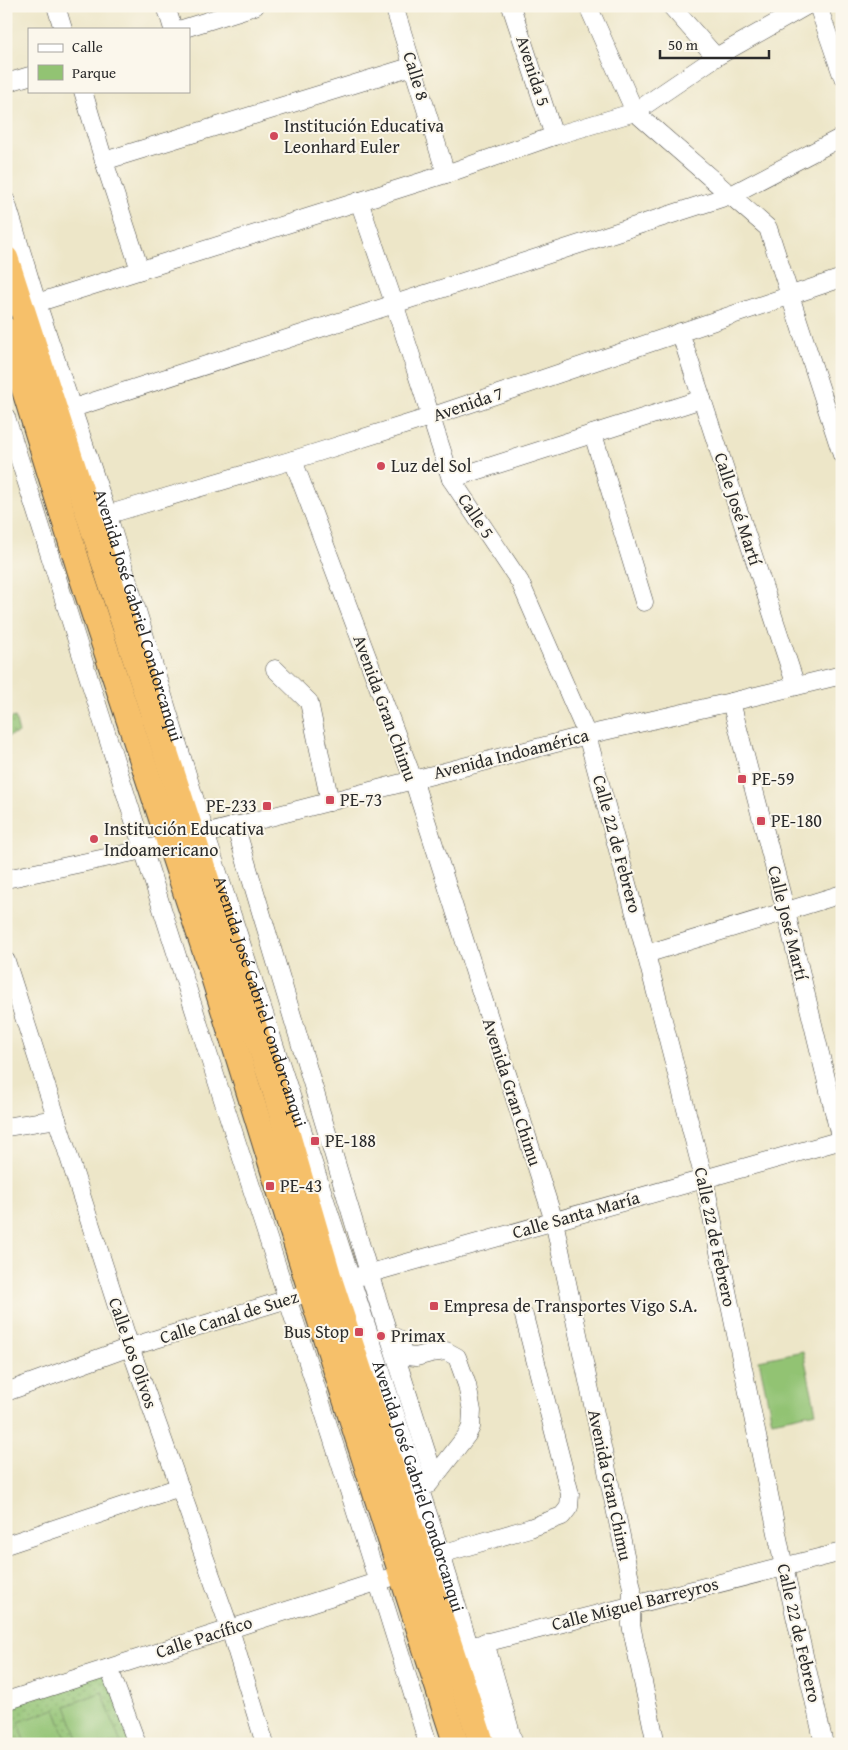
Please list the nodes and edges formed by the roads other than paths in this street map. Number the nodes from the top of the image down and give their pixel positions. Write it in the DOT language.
graph roads {
  1 [pos="56,6"];
  2 [pos="166,6"];
  3 [pos="255,6"];
  4 [pos="394,6"];
  5 [pos="511,6"];
  6 [pos="588,6"];
  7 [pos="671,6"];
  8 [pos="806,6"];
  9 [pos="818,6"];
  10 [pos="63,28"];
  11 [pos="173,28"];
  12 [pos="185,28"];
  13 [pos="716,57"];
  14 [pos="413,66"];
  15 [pos="842,75"];
  16 [pos="28,76"];
  17 [pos="6,83"];
  18 [pos="83,92"];
  19 [pos="635,112"];
  20 [pos="554,136"];
  21 [pos="842,137"];
  22 [pos="104,161"];
  23 [pos="446,174"];
  24 [pos="731,195"];
  25 [pos="6,201"];
  26 [pos="359,201"];
  27 [pos="6,260"];
  28 [pos="140,270"];
  29 [pos="842,278"];
  30 [pos="791,295"];
  31 [pos="394,303"];
  32 [pos="30,305"];
  33 [pos="6,330"];
  34 [pos="680,332"];
  35 [pos="702,399"];
  36 [pos="64,412"];
  37 [pos="6,417"];
  38 [pos="430,418"];
  39 [pos="593,434"];
  40 [pos="40,436"];
  41 [pos="11,446"];
  42 [pos="842,455"];
  43 [pos="292,460"];
  44 [pos="451,479"];
  45 [pos="99,516"];
  46 [pos="644,602"];
  47 [pos="275,669"];
  48 [pos="842,674"];
  49 [pos="796,686"];
  50 [pos="731,702"];
  51 [pos="587,735"];
  52 [pos="412,779"];
  53 [pos="330,802"];
  54 [pos="235,826"];
  55 [pos="189,837"];
  56 [pos="143,850"];
  57 [pos="6,879"];
  58 [pos="842,894"];
  59 [pos="786,912"];
  60 [pos="646,954"];
  61 [pos="6,961"];
  62 [pos="57,1119"];
  63 [pos="6,1127"];
  64 [pos="841,1142"];
  65 [pos="704,1179"];
  66 [pos="554,1222"];
  67 [pos="369,1273"];
  68 [pos="331,1285"];
  69 [pos="288,1299"];
  70 [pos="380,1307"];
  71 [pos="524,1316"];
  72 [pos="130,1347"];
  73 [pos="6,1392"];
  74 [pos="434,1476"];
  75 [pos="180,1488"];
  76 [pos="413,1501"];
  77 [pos="6,1546"];
  78 [pos="842,1552"];
  79 [pos="441,1554"];
  80 [pos="784,1567"];
  81 [pos="402,1574"];
  82 [pos="379,1581"];
  83 [pos="631,1606"];
  84 [pos="230,1629"];
  85 [pos="458,1650"];
  86 [pos="109,1668"];
  87 [pos="6,1701"];
  88 [pos="137,1744"];
  89 [pos="265,1744"];
  90 [pos="428,1744"];
  91 [pos="456,1744"];
  92 [pos="482,1744"];
  93 [pos="499,1744"];
  94 [pos="514,1744"];
  95 [pos="656,1744"];
  96 [pos="824,1744"];
  1 -- 10 [label="street"];
  2 -- 11 [label="street"];
  3 -- 12 [label="street"];
  4 -- 14 [label="street, Calle 8"];
  5 -- 20 [label="street, Avenida 5"];
  6 -- 19 [label="street"];
  7 -- 13 [label="street"];
  8 -- 13 [label="street"];
  9 -- 15 [label="street"];
  13 -- 19 [label="street"];
  14 -- 22 [label="street"];
  14 -- 23 [label="street, Calle 8"];
  16 -- 17 [label="street"];
  18 -- 22 [label="street"];
  19 -- 20 [label="street"];
  19 -- 24 [label="street"];
  20 -- 23 [label="street"];
  21 -- 24 [label="street"];
  22 -- 28 [label="street"];
  23 -- 26 [label="street"];
  24 -- 30 [label="street"];
  24 -- 31 [label="street"];
  25 -- 32 [label="street, Avenida José Gabriel Condorcanqui"];
  26 -- 28 [label="street"];
  26 -- 31 [label="street, Calle 5"];
  27 -- 32 [label="highway, Avenida José Gabriel Condorcanqui"];
  28 -- 32 [label="street"];
  29 -- 30 [label="street, Avenida 7"];
  30 -- 34 [label="street, Avenida 7"];
  30 -- 42 [label="street"];
  31 -- 36 [label="street"];
  31 -- 38 [label="street, Calle 5"];
  32 -- 36 [label="highway, Avenida José Gabriel Condorcanqui"];
  33 -- 40 [label="highway, Avenida José Gabriel Condorcanqui"];
  34 -- 35 [label="street, Calle José Martí"];
  34 -- 38 [label="street, Avenida 7"];
  35 -- 39 [label="street"];
  35 -- 49 [label="street, Calle José Martí"];
  36 -- 40 [label="street"];
  36 -- 45 [label="highway, Avenida José Gabriel Condorcanqui"];
  37 -- 41 [label="street"];
  38 -- 43 [label="street, Avenida 7"];
  38 -- 44 [label="street, Calle 5"];
  39 -- 44 [label="street"];
  39 -- 46 [label="street"];
  40 -- 41 [label="street"];
  40 -- 55 [label="highway, Avenida José Gabriel Condorcanqui"];
  41 -- 56 [label="street"];
  43 -- 45 [label="street, Avenida 7"];
  43 -- 52 [label="street, Avenida Gran Chimu"];
  44 -- 51 [label="street, Calle 5"];
  45 -- 55 [label="highway, Avenida José Gabriel Condorcanqui"];
  47 -- 53 [label="street"];
  48 -- 49 [label="street, Avenida Indoamérica"];
  49 -- 50 [label="street, Avenida Indoamérica"];
  50 -- 51 [label="street, Avenida Indoamérica"];
  50 -- 59 [label="street, Calle José Martí"];
  51 -- 52 [label="street, Avenida Indoamérica"];
  51 -- 60 [label="street, Calle 22 de Febrero"];
  52 -- 53 [label="street, Avenida Indoamérica"];
  52 -- 66 [label="street, Avenida Gran Chimu"];
  53 -- 54 [label="street, Avenida Indoamérica"];
  54 -- 55 [label="street, Avenida Indoamérica"];
  54 -- 67 [label="street"];
  55 -- 56 [label="street, Avenida Indoamérica"];
  55 -- 68 [label="highway, Avenida José Gabriel Condorcanqui"];
  56 -- 57 [label="street, Avenida Indoamérica"];
  56 -- 69 [label="street"];
  58 -- 59 [label="street"];
  59 -- 60 [label="street"];
  59 -- 64 [label="street, Calle José Martí"];
  60 -- 65 [label="street, Calle 22 de Febrero"];
  61 -- 62 [label="street, Calle Los Olivos"];
  62 -- 63 [label="street"];
  62 -- 72 [label="street, Calle Los Olivos"];
  64 -- 65 [label="street, Calle Santa María"];
  65 -- 66 [label="street, Calle Santa María"];
  65 -- 80 [label="street, Calle 22 de Febrero"];
  66 -- 67 [label="street, Calle Santa María"];
  66 -- 83 [label="street, Avenida Gran Chimu"];
  67 -- 68 [label="street, Calle Santa María"];
  67 -- 70 [label="street"];
  68 -- 69 [label="street, Calle Canal de Suez"];
  68 -- 76 [label="highway, Avenida José Gabriel Condorcanqui"];
  68 -- 81 [label="highway, Avenida José Gabriel Condorcanqui"];
  69 -- 72 [label="street, Calle Canal de Suez"];
  69 -- 82 [label="street"];
  70 -- 74 [label="street"];
  70 -- 74 [label="street"];
  71 -- 79 [label="street"];
  72 -- 73 [label="street, Calle Canal de Suez"];
  72 -- 75 [label="street, Calle Los Olivos"];
  74 -- 76 [label="street"];
  75 -- 77 [label="street"];
  75 -- 84 [label="street, Calle Los Olivos"];
  76 -- 79 [label="street, Avenida José Gabriel Condorcanqui"];
  76 -- 85 [label="highway, Avenida José Gabriel Condorcanqui"];
  78 -- 80 [label="street, Calle Miguel Barreyros"];
  79 -- 85 [label="street, Avenida José Gabriel Condorcanqui"];
  80 -- 83 [label="street, Calle Miguel Barreyros"];
  80 -- 96 [label="street, Calle 22 de Febrero"];
  81 -- 82 [label="street, Calle Pacífico"];
  81 -- 85 [label="highway, Avenida José Gabriel Condorcanqui"];
  82 -- 84 [label="street, Calle Pacífico"];
  82 -- 90 [label="street"];
  83 -- 85 [label="street, Calle Miguel Barreyros"];
  83 -- 95 [label="street, Avenida Gran Chimu"];
  84 -- 86 [label="street, Calle Pacífico"];
  84 -- 89 [label="street, Calle Los Olivos"];
  85 -- 91 [label="highway, Avenida José Gabriel Condorcanqui"];
  85 -- 92 [label="highway, Avenida José Gabriel Condorcanqui"];
  85 -- 93 [label="street, Avenida José Gabriel Condorcanqui"];
  85 -- 94 [label="street"];
  86 -- 87 [label="street, Calle Pacífico"];
  86 -- 88 [label="street"];
}
